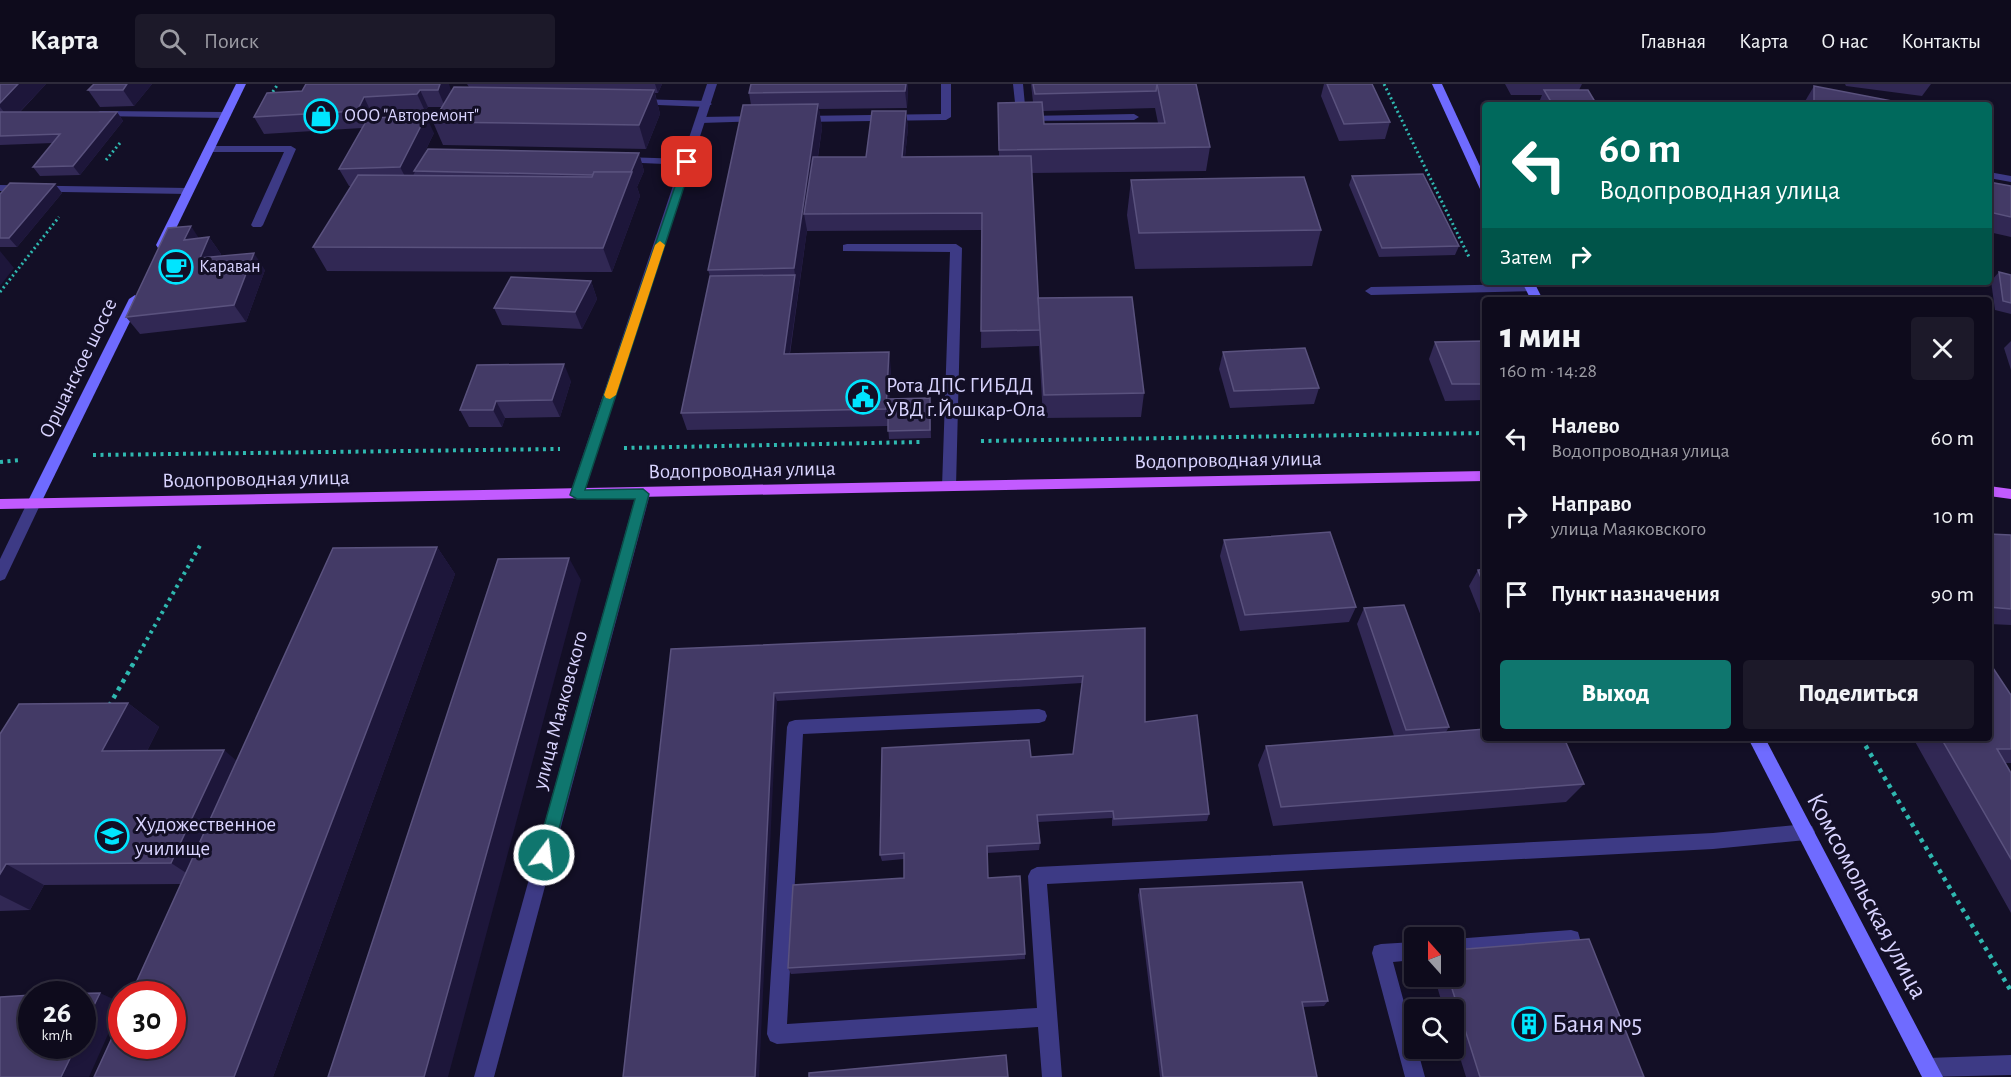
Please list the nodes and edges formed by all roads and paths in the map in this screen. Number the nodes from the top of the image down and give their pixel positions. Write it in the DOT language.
graph roads {
  1 [pos="242,84"];
  2 [pos="712,84"];
  3 [pos="946,84"];
  4 [pos="1018,84"];
  5 [pos="1384,84"];
  6 [pos="1437,84"];
  7 [pos="627,102"];
  8 [pos="707,104"];
  9 [pos="85,114"];
  10 [pos="226,115"];
  11 [pos="1134,117"];
  12 [pos="773,119"];
  13 [pos="785,119"];
  14 [pos="701,120"];
  15 [pos="209,149"];
  16 [pos="607,160"];
  17 [pos="687,162"];
  18 [pos="1992,176"];
  19 [pos="2011,179"];
  20 [pos="1482,182"];
  21 [pos="0,188"];
  22 [pos="189,191"];
  23 [pos="257,225"];
  24 [pos="846,248"];
  25 [pos="158,254"];
  26 [pos="1482,283"];
  27 [pos="142,285"];
  28 [pos="1483,285"];
  29 [pos="1485,289"];
  30 [pos="1532,290"];
  31 [pos="1371,291"];
  32 [pos="1482,433"];
  33 [pos="950,442"];
  34 [pos="592,449"];
  35 [pos="57,457"];
  36 [pos="0,462"];
  37 [pos="1482,476"];
  38 [pos="949,487"];
  39 [pos="1992,491"];
  40 [pos="643,494"];
  41 [pos="2011,494"];
  42 [pos="577,495"];
  43 [pos="34,503"];
  44 [pos="0,504"];
  45 [pos="202,542"];
  46 [pos="0,574"];
  47 [pos="107,709"];
  48 [pos="1039,716"];
  49 [pos="1758,741"];
  50 [pos="1863,741"];
  51 [pos="1806,832"];
  52 [pos="1571,939"];
  53 [pos="1464,947"];
  54 [pos="1404,952"];
  55 [pos="2011,991"];
  56 [pos="1047,1017"];
  57 [pos="2011,1065"];
  58 [pos="1931,1072"];
  59 [pos="484,1077"];
  60 [pos="1052,1077"];
  61 [pos="1415,1077"];
  1 -- 10 [label="street"];
  2 -- 8 [label="street"];
  3 -- 13 [label="street"];
  4 -- 11 [label="street"];
  5 -- 26 [label="path"];
  6 -- 20 [label="street"];
  7 -- 8 [label="street"];
  8 -- 14 [label="street"];
  9 -- 10 [label="street"];
  10 -- 15 [label="street"];
  12 -- 14 [label="street"];
  14 -- 17 [label="street"];
  15 -- 22 [label="street"];
  15 -- 23 [label="street"];
  16 -- 17 [label="street"];
  17 -- 34 [label="street"];
  18 -- 19 [label="street"];
  21 -- 22 [label="street"];
  22 -- 25 [label="street"];
  24 -- 33 [label="street"];
  27 -- 35 [label="street, Оршанское шоссе"];
  28 -- 29 [label="path"];
  29 -- 30 [label="street"];
  29 -- 31 [label="street"];
  32 -- 33 [label="path"];
  33 -- 34 [label="path"];
  33 -- 38 [label="street"];
  34 -- 35 [label="path"];
  34 -- 42 [label="street"];
  35 -- 36 [label="path"];
  35 -- 43 [label="street, Оршанское шоссе"];
  37 -- 38 [label="main road, Водопроводная улица"];
  38 -- 40 [label="main road, Водопроводная улица"];
  39 -- 41 [label="main road"];
  40 -- 42 [label="main road, Водопроводная улица"];
  40 -- 59 [label="street, улица Маяковского"];
  42 -- 43 [label="main road, Водопроводная улица"];
  43 -- 44 [label="main road, Водопроводная улица"];
  43 -- 46 [label="street, Оршанское шоссе"];
  45 -- 47 [label="path"];
  48 -- 56 [label="street"];
  49 -- 51 [label="street, Комсомольская улица"];
  50 -- 55 [label="path"];
  51 -- 56 [label="street"];
  51 -- 58 [label="street, Комсомольская улица"];
  52 -- 53 [label="street"];
  54 -- 61 [label="street"];
  56 -- 60 [label="street"];
  57 -- 58 [label="street"];
}
